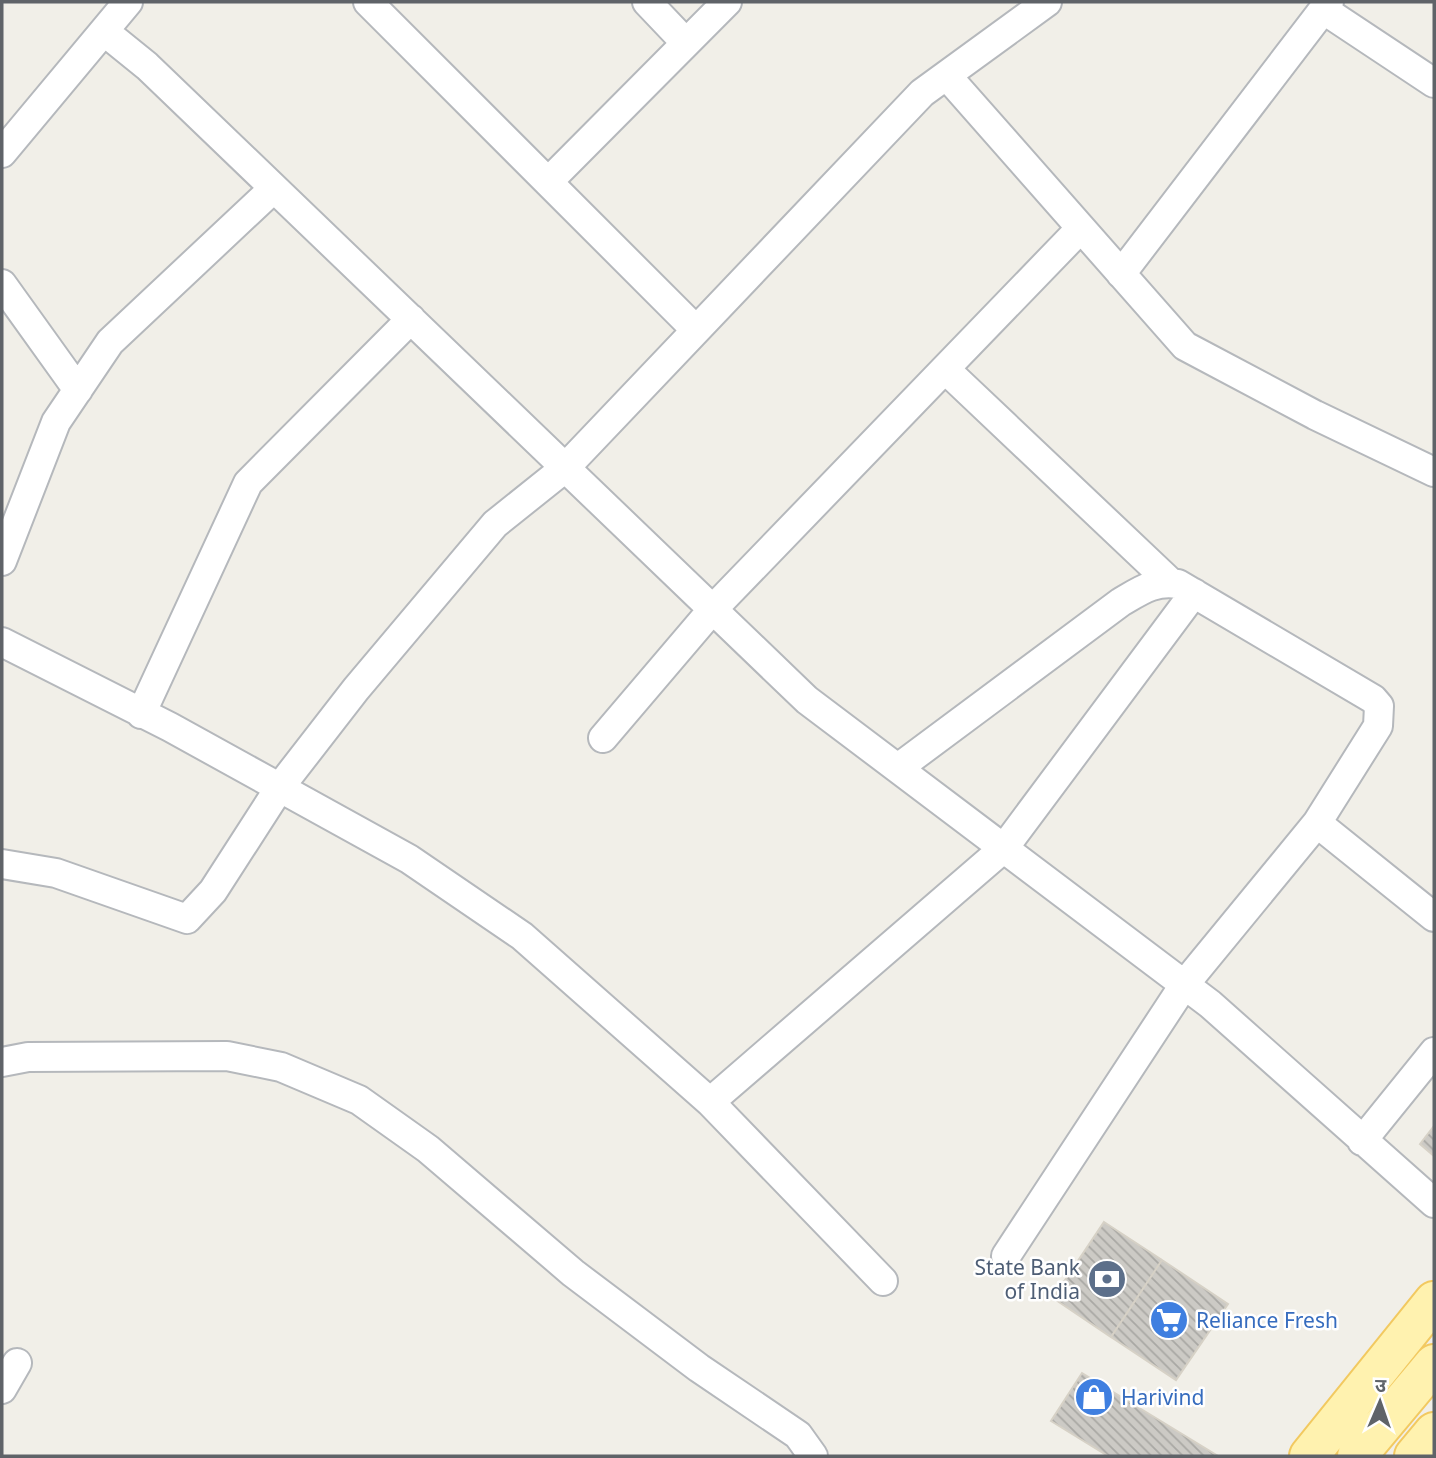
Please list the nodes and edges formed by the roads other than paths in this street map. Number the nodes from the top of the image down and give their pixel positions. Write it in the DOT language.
graph roads {
  1 [pos="128,2"];
  2 [pos="368,2"];
  3 [pos="647,2"];
  4 [pos="727,2"];
  5 [pos="1047,2"];
  6 [pos="1327,6"];
  7 [pos="105,32"];
  8 [pos="686,43"];
  9 [pos="947,76"];
  10 [pos="1434,83"];
  11 [pos="2,153"];
  12 [pos="548,182"];
  13 [pos="274,188"];
  14 [pos="1081,228"];
  15 [pos="1121,274"];
  16 [pos="2,284"];
  17 [pos="411,319"];
  18 [pos="696,330"];
  19 [pos="944,369"];
  20 [pos="78,390"];
  21 [pos="565,468"];
  22 [pos="1434,472"];
  23 [pos="2,561"];
  24 [pos="1182,588"];
  25 [pos="712,610"];
  26 [pos="2,642"];
  27 [pos="141,714"];
  28 [pos="603,738"];
  29 [pos="898,768"];
  30 [pos="280,787"];
  31 [pos="1317,823"];
  32 [pos="1004,848"];
  33 [pos="2,864"];
  34 [pos="1434,917"];
  35 [pos="1184,985"];
  36 [pos="1434,1052"];
  37 [pos="2,1062"];
  38 [pos="709,1102"];
  39 [pos="1362,1141"];
  40 [pos="1434,1203"];
  41 [pos="1006,1256"];
  42 [pos="883,1281"];
  43 [pos="1434,1301"];
  44 [pos="17,1363"];
  45 [pos="1434,1364"];
  46 [pos="2,1389"];
  47 [pos="1434,1432"];
  48 [pos="813,1456"];
  49 [pos="1309,1456"];
  50 [pos="1357,1456"];
  51 [pos="1414,1456"];
  1 -- 7 [label="street"];
  2 -- 12 [label="street"];
  3 -- 8 [label="street"];
  4 -- 8 [label="street"];
  5 -- 9 [label="street"];
  6 -- 10 [label="street"];
  6 -- 15 [label="street"];
  7 -- 11 [label="street"];
  7 -- 13 [label="street"];
  8 -- 12 [label="street"];
  9 -- 14 [label="street"];
  9 -- 18 [label="street"];
  12 -- 18 [label="street"];
  13 -- 17 [label="street"];
  13 -- 20 [label="street"];
  14 -- 15 [label="street"];
  14 -- 19 [label="street"];
  15 -- 22 [label="street"];
  16 -- 20 [label="street"];
  17 -- 21 [label="street"];
  17 -- 27 [label="street"];
  18 -- 21 [label="street"];
  19 -- 24 [label="street"];
  19 -- 25 [label="street"];
  20 -- 23 [label="street"];
  21 -- 25 [label="street"];
  21 -- 30 [label="street"];
  24 -- 29 [label="street"];
  24 -- 31 [label="street"];
  24 -- 32 [label="street"];
  25 -- 28 [label="street"];
  25 -- 29 [label="street"];
  26 -- 27 [label="street"];
  27 -- 30 [label="street"];
  29 -- 32 [label="street"];
  30 -- 33 [label="street"];
  30 -- 38 [label="street"];
  31 -- 34 [label="street"];
  31 -- 35 [label="street"];
  32 -- 35 [label="street"];
  32 -- 38 [label="street"];
  35 -- 39 [label="street"];
  35 -- 41 [label="street"];
  36 -- 39 [label="street"];
  37 -- 48 [label="street"];
  38 -- 42 [label="street"];
  39 -- 40 [label="street"];
  43 -- 49 [label="main road"];
  44 -- 46 [label="street"];
  45 -- 50 [label="main road"];
  47 -- 51 [label="main road"];
}
